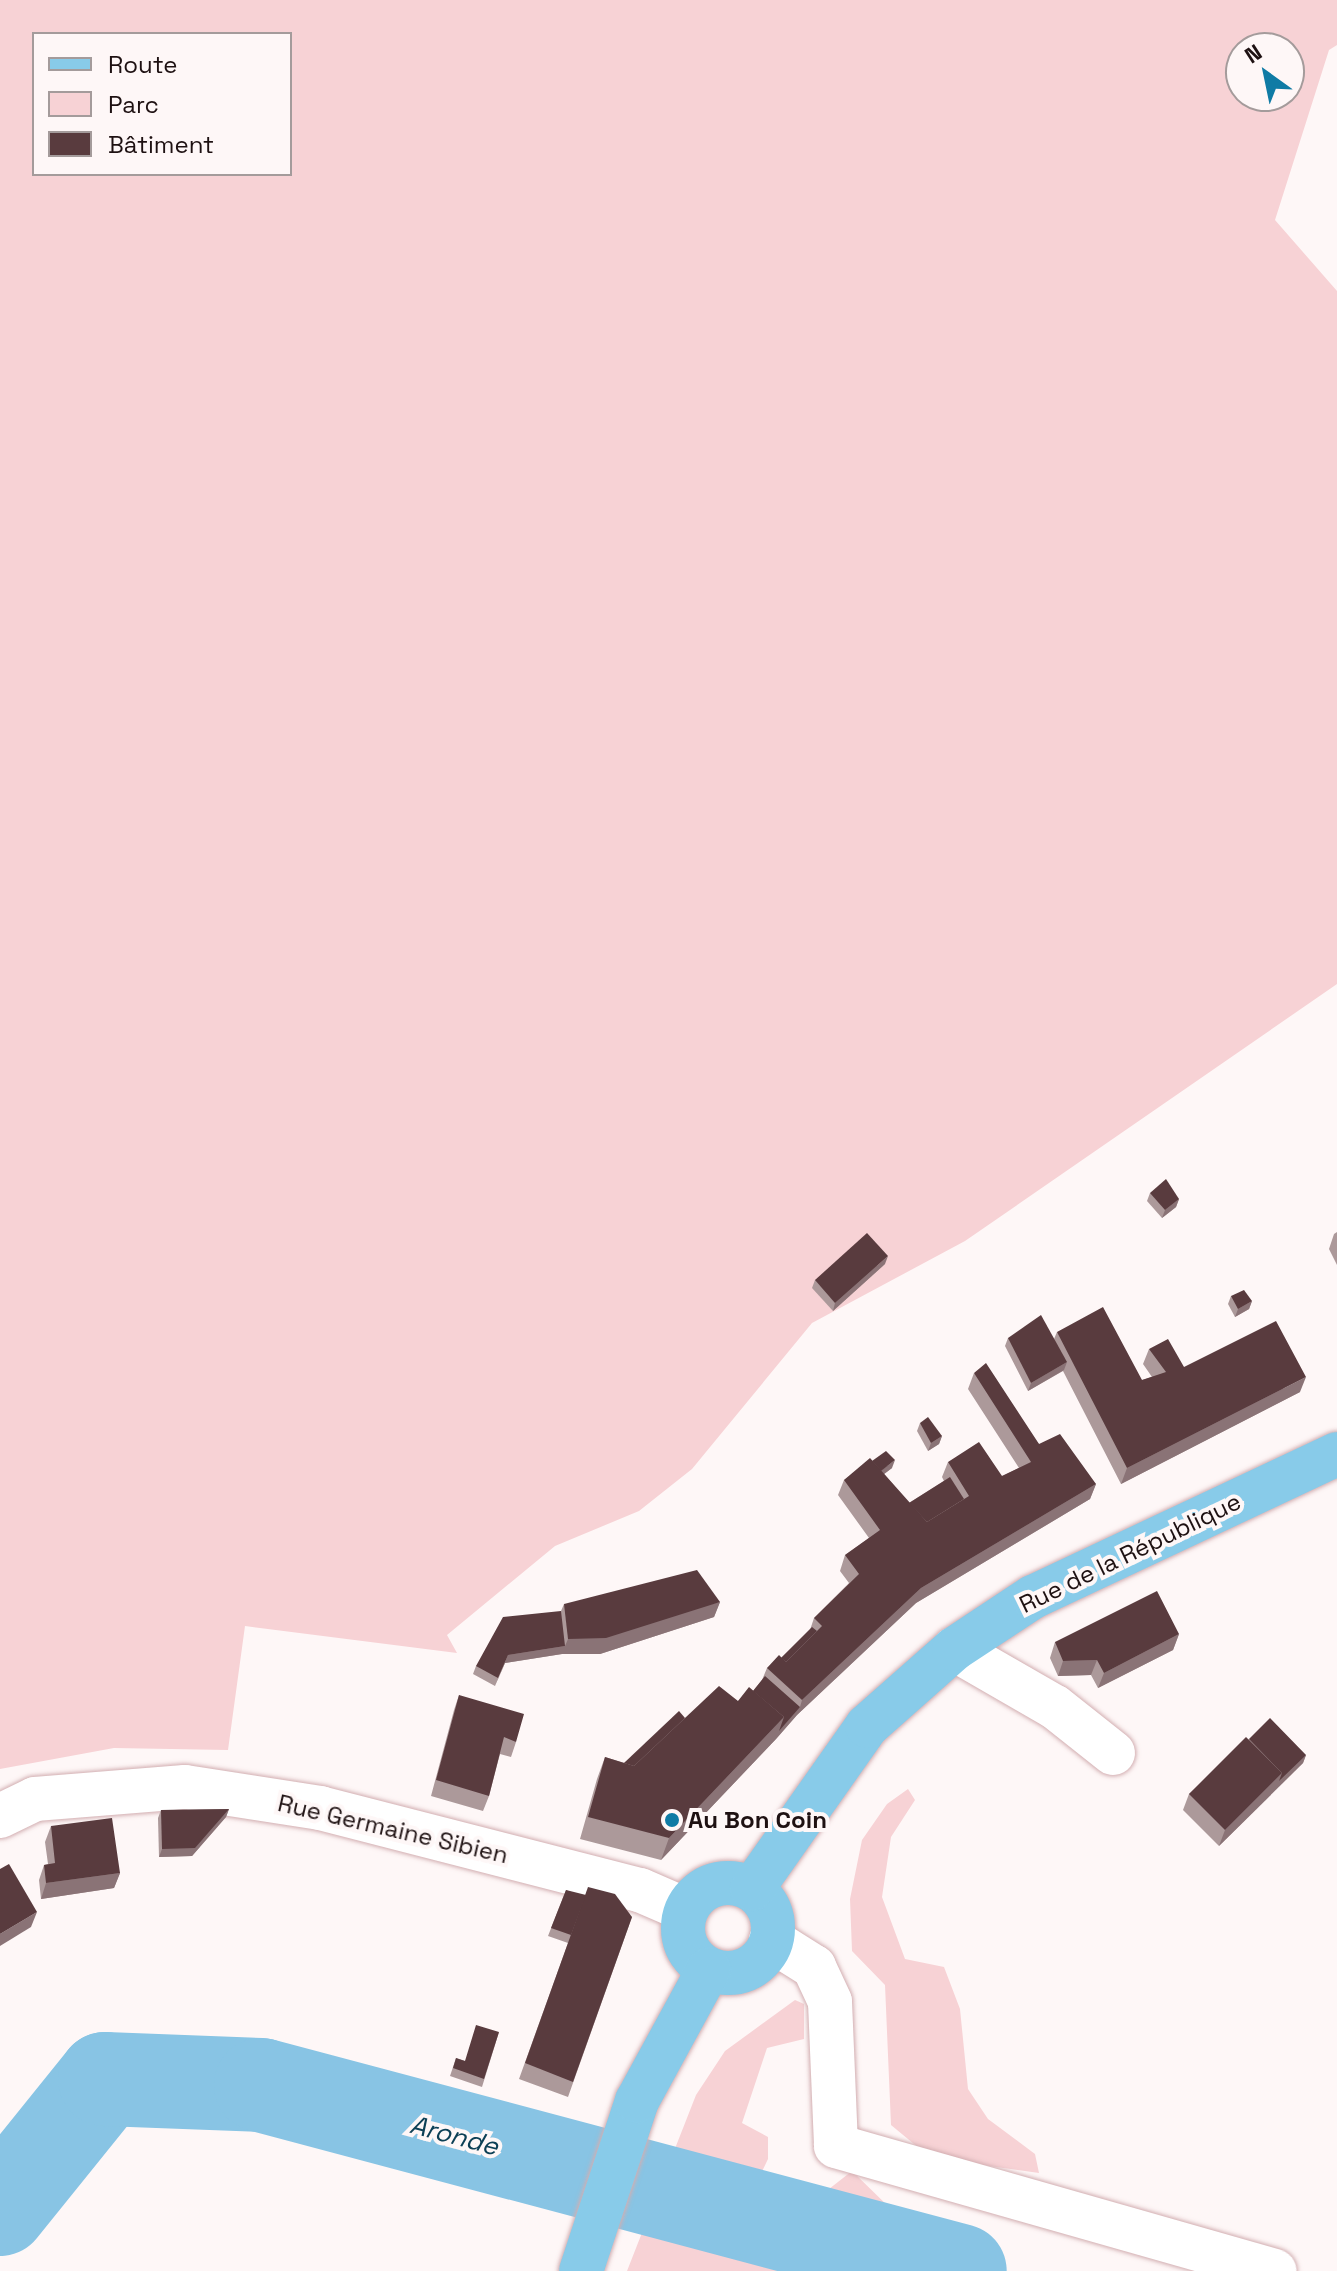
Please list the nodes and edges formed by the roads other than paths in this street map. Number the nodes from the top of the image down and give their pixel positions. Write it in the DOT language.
graph roads {
  1 [pos="1337,1454"];
  2 [pos="954,1649"];
  3 [pos="1113,1753"];
  4 [pos="0,1816"];
  5 [pos="752,1889"];
  6 [pos="686,1910"];
  7 [pos="771,1940"];
  8 [pos="709,1969"];
  9 [pos="586,2254"];
  10 [pos="1275,2271"];
  1 -- 2 [label="main road, Rue de la République"];
  2 -- 3 [label="street"];
  2 -- 5 [label="main road, Rue de la République"];
  4 -- 6 [label="street, Rue Germaine Sibien"];
  5 -- 6 [label="main road"];
  5 -- 7 [label="main road"];
  6 -- 8 [label="main road"];
  7 -- 8 [label="main road"];
  7 -- 10 [label="street"];
  8 -- 9 [label="main road"];
}
